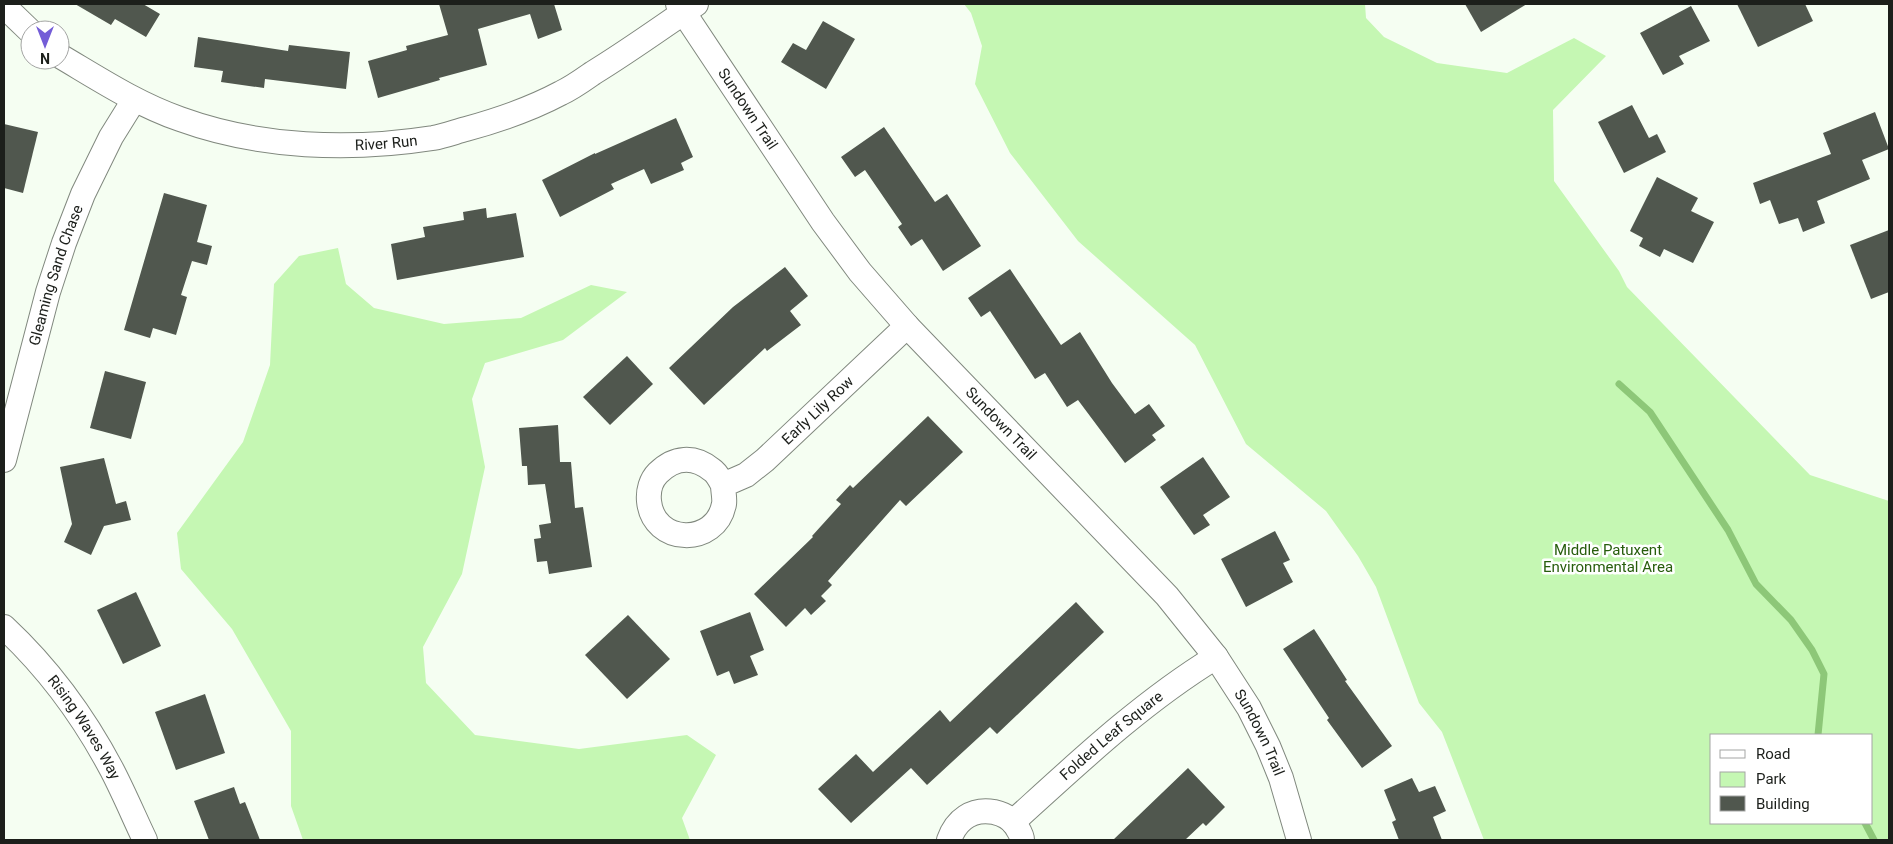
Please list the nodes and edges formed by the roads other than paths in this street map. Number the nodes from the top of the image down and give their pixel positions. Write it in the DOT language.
graph roads {
  1 [pos="4,6"];
  2 [pos="686,7"];
  3 [pos="20,21"];
  4 [pos="70,62"];
  5 [pos="134,100"];
  6 [pos="907,326"];
  7 [pos="4,460"];
  8 [pos="723,486"];
  9 [pos="4,627"];
  10 [pos="1216,657"];
  11 [pos="1018,831"];
  12 [pos="145,840"];
  13 [pos="949,840"];
  14 [pos="1299,840"];
  1 -- 3 [label="street"];
  2 -- 5 [label="street, River Run"];
  2 -- 6 [label="street, Sundown Trail"];
  4 -- 5 [label="street, River Run"];
  5 -- 7 [label="street, Gleaming Sand Chase"];
  6 -- 8 [label="street, Early Lily Row"];
  6 -- 10 [label="street, Sundown Trail"];
  9 -- 12 [label="street, Rising Waves Way"];
  10 -- 11 [label="street, Folded Leaf Square"];
  10 -- 14 [label="street, Sundown Trail"];
  11 -- 13 [label="street, Folded Leaf Square"];
}
